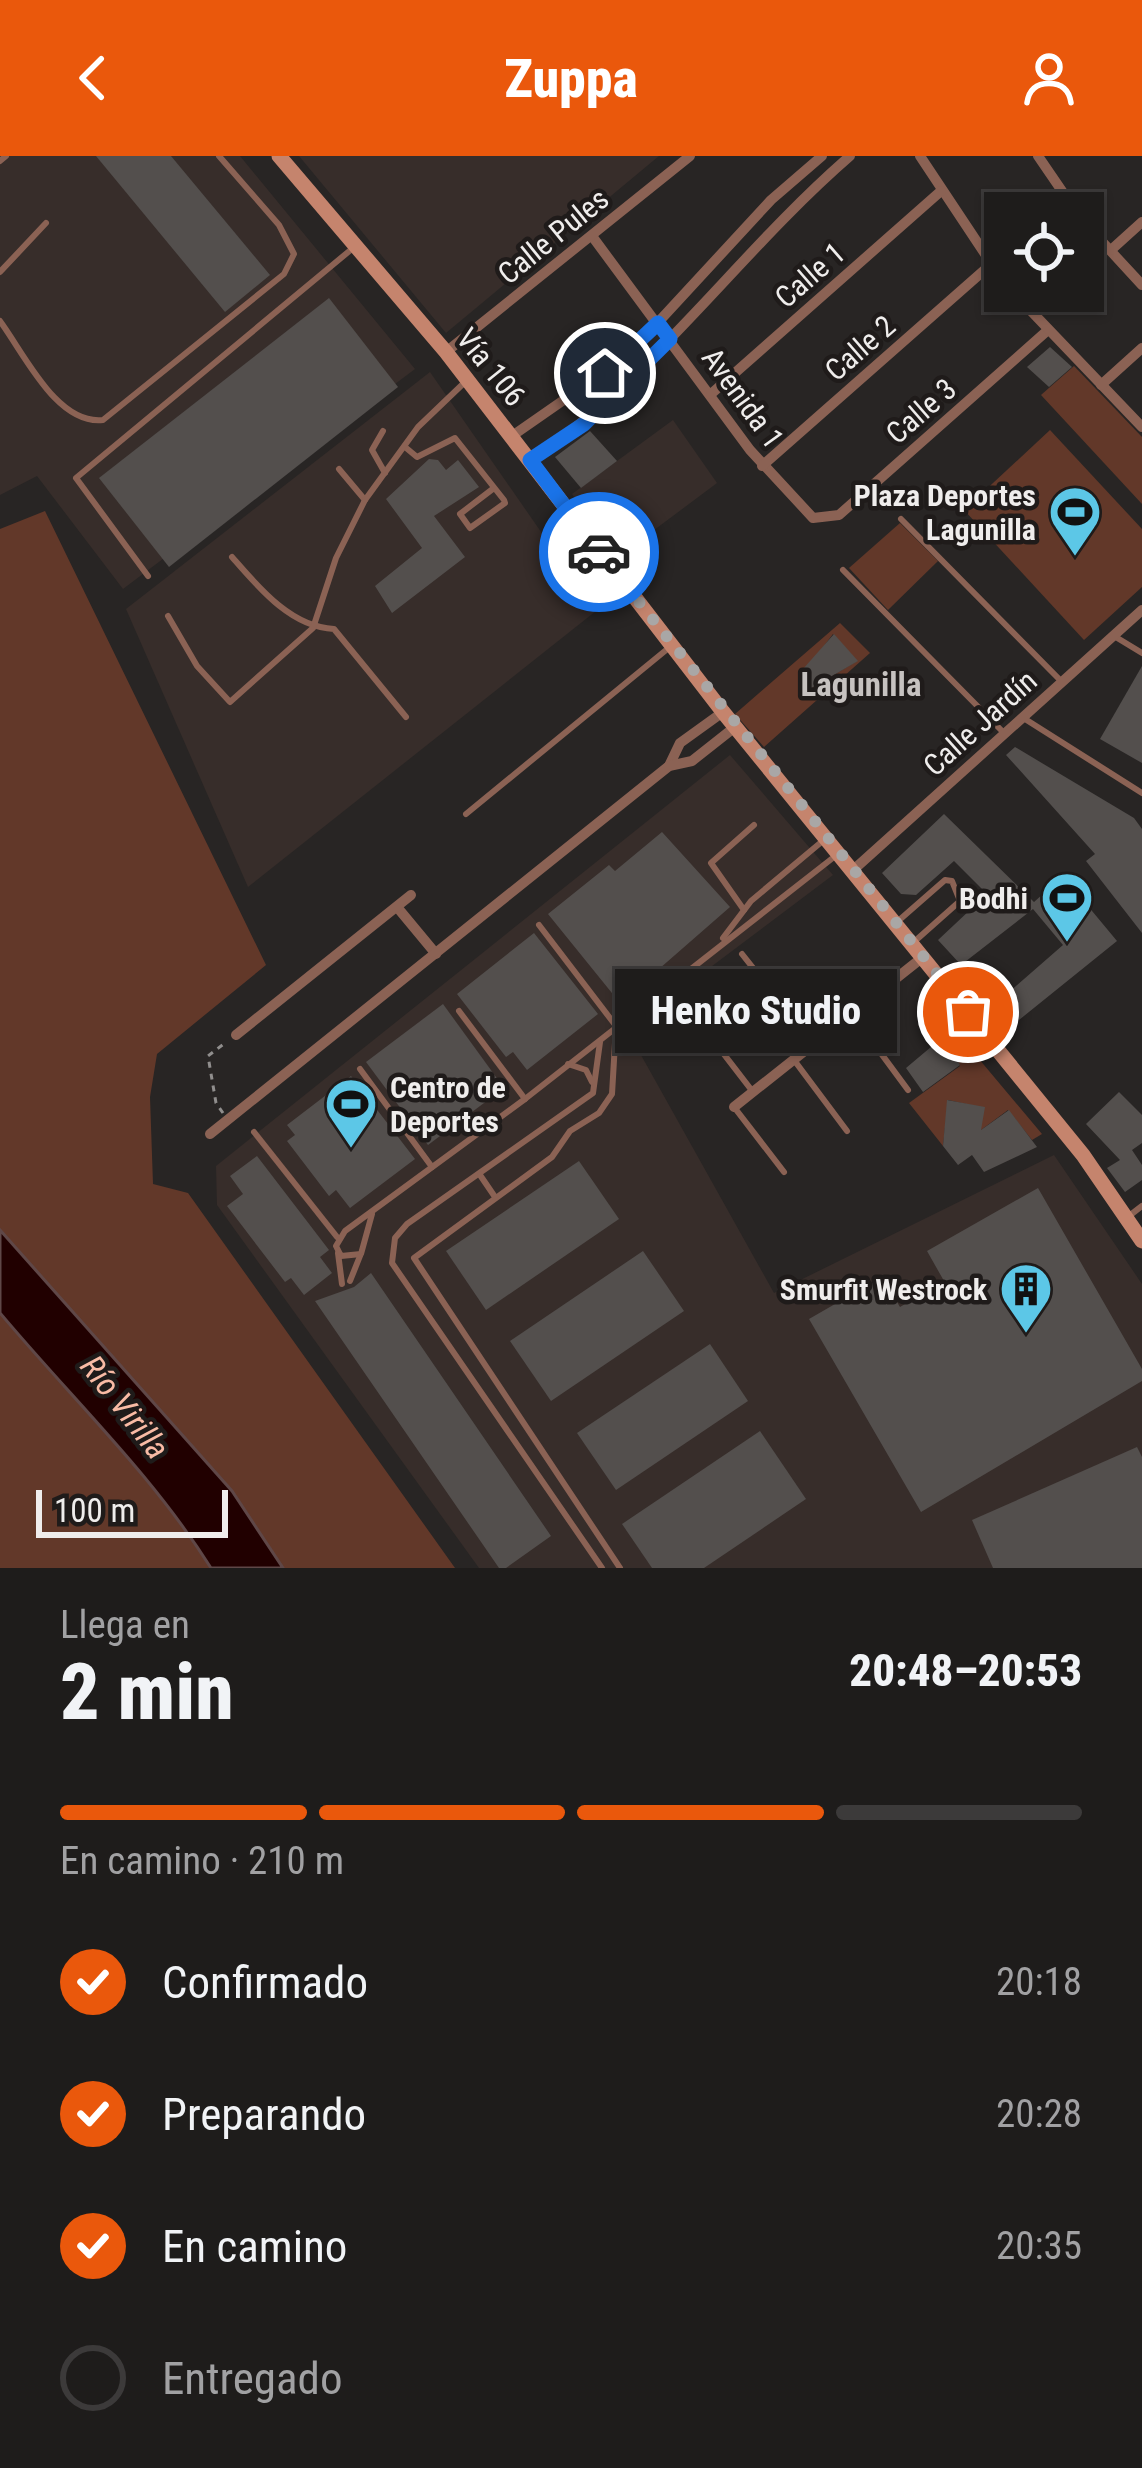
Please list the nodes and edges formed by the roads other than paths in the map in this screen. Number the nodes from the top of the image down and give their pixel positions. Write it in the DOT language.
graph roads {
  1 [pos="219,156"];
  2 [pos="279,156"];
  3 [pos="690,156"];
  4 [pos="822,156"];
  5 [pos="850,156"];
  6 [pos="920,156"];
  7 [pos="1038,156"];
  8 [pos="941,191"];
  9 [pos="1063,192"];
  10 [pos="1142,222"];
  11 [pos="46,223"];
  12 [pos="592,236"];
  13 [pos="1104,243"];
  14 [pos="354,247"];
  15 [pos="1111,250"];
  16 [pos="984,258"];
  17 [pos="984,270"];
  18 [pos="0,272"];
  19 [pos="1142,285"];
  20 [pos="1031,312"];
  21 [pos="0,322"];
  22 [pos="658,323"];
  23 [pos="1048,330"];
  24 [pos="670,339"];
  25 [pos="1142,348"];
  26 [pos="446,352"];
  27 [pos="467,379"];
  28 [pos="1101,385"];
  29 [pos="711,394"];
  30 [pos="1142,427"];
  31 [pos="382,431"];
  32 [pos="512,436"];
  33 [pos="405,447"];
  34 [pos="530,460"];
  35 [pos="762,466"];
  36 [pos="339,469"];
  37 [pos="385,473"];
  38 [pos="494,488"];
  39 [pos="365,500"];
  40 [pos="821,519"];
  41 [pos="901,519"];
  42 [pos="232,557"];
  43 [pos="843,570"];
  44 [pos="148,576"];
  45 [pos="1142,610"];
  46 [pos="168,616"];
  47 [pos="313,628"];
  48 [pos="1114,636"];
  49 [pos="671,646"];
  50 [pos="1142,653"];
  51 [pos="1062,682"];
  52 [pos="723,712"];
  53 [pos="406,717"];
  54 [pos="1022,717"];
  55 [pos="735,727"];
  56 [pos="1004,733"];
  57 [pos="669,766"];
  58 [pos="1142,793"];
  59 [pos="466,814"];
  60 [pos="754,825"];
  61 [pos="825,838"];
  62 [pos="838,854"];
  63 [pos="851,872"];
  64 [pos="411,896"];
  65 [pos="397,907"];
  66 [pos="744,910"];
  67 [pos="896,924"];
  68 [pos="539,925"];
  69 [pos="722,941"];
  70 [pos="917,950"];
  71 [pos="436,954"];
  72 [pos="742,954"];
  73 [pos="683,1001"];
  74 [pos="459,1011"];
  75 [pos="852,1014"];
  76 [pos="616,1026"];
  77 [pos="236,1035"];
  78 [pos="600,1038"];
  79 [pos="813,1045"];
  80 [pos="794,1060"];
  81 [pos="568,1064"];
  82 [pos="360,1069"];
  83 [pos="593,1090"];
  84 [pos="908,1090"];
  85 [pos="753,1092"];
  86 [pos="525,1099"];
  87 [pos="734,1107"];
  88 [pos="599,1113"];
  89 [pos="561,1118"];
  90 [pos="570,1131"];
  91 [pos="847,1131"];
  92 [pos="254,1132"];
  93 [pos="210,1134"];
  94 [pos="432,1167"];
  95 [pos="784,1172"];
  96 [pos="480,1175"];
  97 [pos="494,1197"];
  98 [pos="1142,1205"];
  99 [pos="372,1214"];
  100 [pos="1126,1218"];
  101 [pos="338,1239"];
  102 [pos="1142,1241"];
  103 [pos="338,1253"];
  104 [pos="361,1254"];
  105 [pos="424,1279"];
  106 [pos="408,1287"];
  107 [pos="602,1568"];
  108 [pos="620,1568"];
  1 -- 21 [label="lane"];
  2 -- 14 [label="main road, Vía 106"];
  3 -- 12 [label="street, Calle Pules"];
  4 -- 22 [label="street"];
  5 -- 24 [label="street"];
  6 -- 8 [label="street"];
  7 -- 9 [label="street"];
  8 -- 16 [label="street"];
  8 -- 29 [label="street, Calle 1"];
  10 -- 15 [label="street"];
  11 -- 18 [label="lane"];
  12 -- 22 [label="street, Avenida 1"];
  12 -- 26 [label="street, Calle Pules"];
  13 -- 15 [label="street"];
  14 -- 26 [label="main road, Vía 106"];
  14 -- 44 [label="lane"];
  15 -- 19 [label="street"];
  17 -- 35 [label="street, Calle 2"];
  20 -- 23 [label="street"];
  22 -- 24 [label="street, Avenida 1"];
  22 -- 32 [label="street"];
  23 -- 28 [label="street"];
  23 -- 40 [label="street, Calle 3"];
  24 -- 29 [label="street, Avenida 1"];
  24 -- 34 [label="street"];
  25 -- 28 [label="street"];
  26 -- 27 [label="main road, Vía 106"];
  27 -- 32 [label="main road, Vía 106"];
  27 -- 33 [label="lane"];
  28 -- 30 [label="street"];
  29 -- 35 [label="street, Avenida 1"];
  31 -- 37 [label="lane"];
  32 -- 34 [label="main road, Vía 106"];
  33 -- 37 [label="lane"];
  33 -- 38 [label="lane"];
  34 -- 49 [label="main road, Vía 106"];
  35 -- 40 [label="street, Avenida 1"];
  36 -- 39 [label="lane"];
  37 -- 39 [label="lane"];
  38 -- 38 [label="lane"];
  39 -- 47 [label="lane"];
  41 -- 51 [label="lane"];
  42 -- 47 [label="lane"];
  43 -- 56 [label="lane"];
  45 -- 48 [label="street, Calle Jardín"];
  46 -- 47 [label="lane"];
  47 -- 53 [label="lane"];
  48 -- 50 [label="lane"];
  48 -- 51 [label="street, Calle Jardín"];
  49 -- 52 [label="main road, Vía 106"];
  49 -- 59 [label="lane"];
  51 -- 54 [label="street, Calle Jardín"];
  52 -- 55 [label="main road, Vía 106"];
  52 -- 57 [label="street"];
  54 -- 56 [label="street, Calle Jardín"];
  54 -- 58 [label="lane"];
  55 -- 57 [label="street"];
  55 -- 61 [label="main road, Vía 106"];
  56 -- 63 [label="street, Calle Jardín"];
  57 -- 71 [label="street"];
  60 -- 66 [label="lane"];
  61 -- 62 [label="main road, Vía 106"];
  61 -- 66 [label="lane"];
  62 -- 63 [label="main road, Vía 106"];
  62 -- 69 [label="lane"];
  63 -- 67 [label="main road, Vía 106"];
  64 -- 65 [label="street"];
  65 -- 71 [label="street"];
  65 -- 77 [label="street"];
  66 -- 69 [label="lane"];
  67 -- 70 [label="main road, Vía 106"];
  67 -- 70 [label="lane"];
  68 -- 76 [label="lane"];
  69 -- 76 [label="lane"];
  70 -- 75 [label="street"];
  70 -- 100 [label="main road, Vía 106"];
  71 -- 93 [label="street"];
  72 -- 79 [label="lane"];
  73 -- 85 [label="lane"];
  74 -- 86 [label="lane"];
  75 -- 79 [label="street"];
  75 -- 84 [label="lane"];
  76 -- 78 [label="lane"];
  76 -- 88 [label="lane"];
  78 -- 81 [label="lane"];
  78 -- 83 [label="lane"];
  79 -- 80 [label="street"];
  80 -- 85 [label="street"];
  80 -- 91 [label="lane"];
  81 -- 83 [label="lane"];
  81 -- 86 [label="lane"];
  82 -- 94 [label="lane"];
  83 -- 88 [label="lane"];
  83 -- 89 [label="lane"];
  85 -- 87 [label="street"];
  86 -- 94 [label="lane"];
  87 -- 95 [label="lane"];
  88 -- 90 [label="lane"];
  89 -- 90 [label="lane"];
  89 -- 96 [label="lane"];
  90 -- 97 [label="lane"];
  92 -- 101 [label="lane"];
  94 -- 99 [label="lane"];
  96 -- 97 [label="lane"];
  96 -- 106 [label="lane"];
  97 -- 105 [label="lane"];
  98 -- 100 [label="lane"];
  99 -- 101 [label="lane"];
  99 -- 104 [label="lane"];
  100 -- 102 [label="main road, Vía 106"];
  101 -- 103 [label="lane"];
  103 -- 104 [label="lane"];
  103 -- 104 [label="lane"];
  105 -- 106 [label="lane"];
  105 -- 108 [label="lane"];
  106 -- 107 [label="lane"];
}
